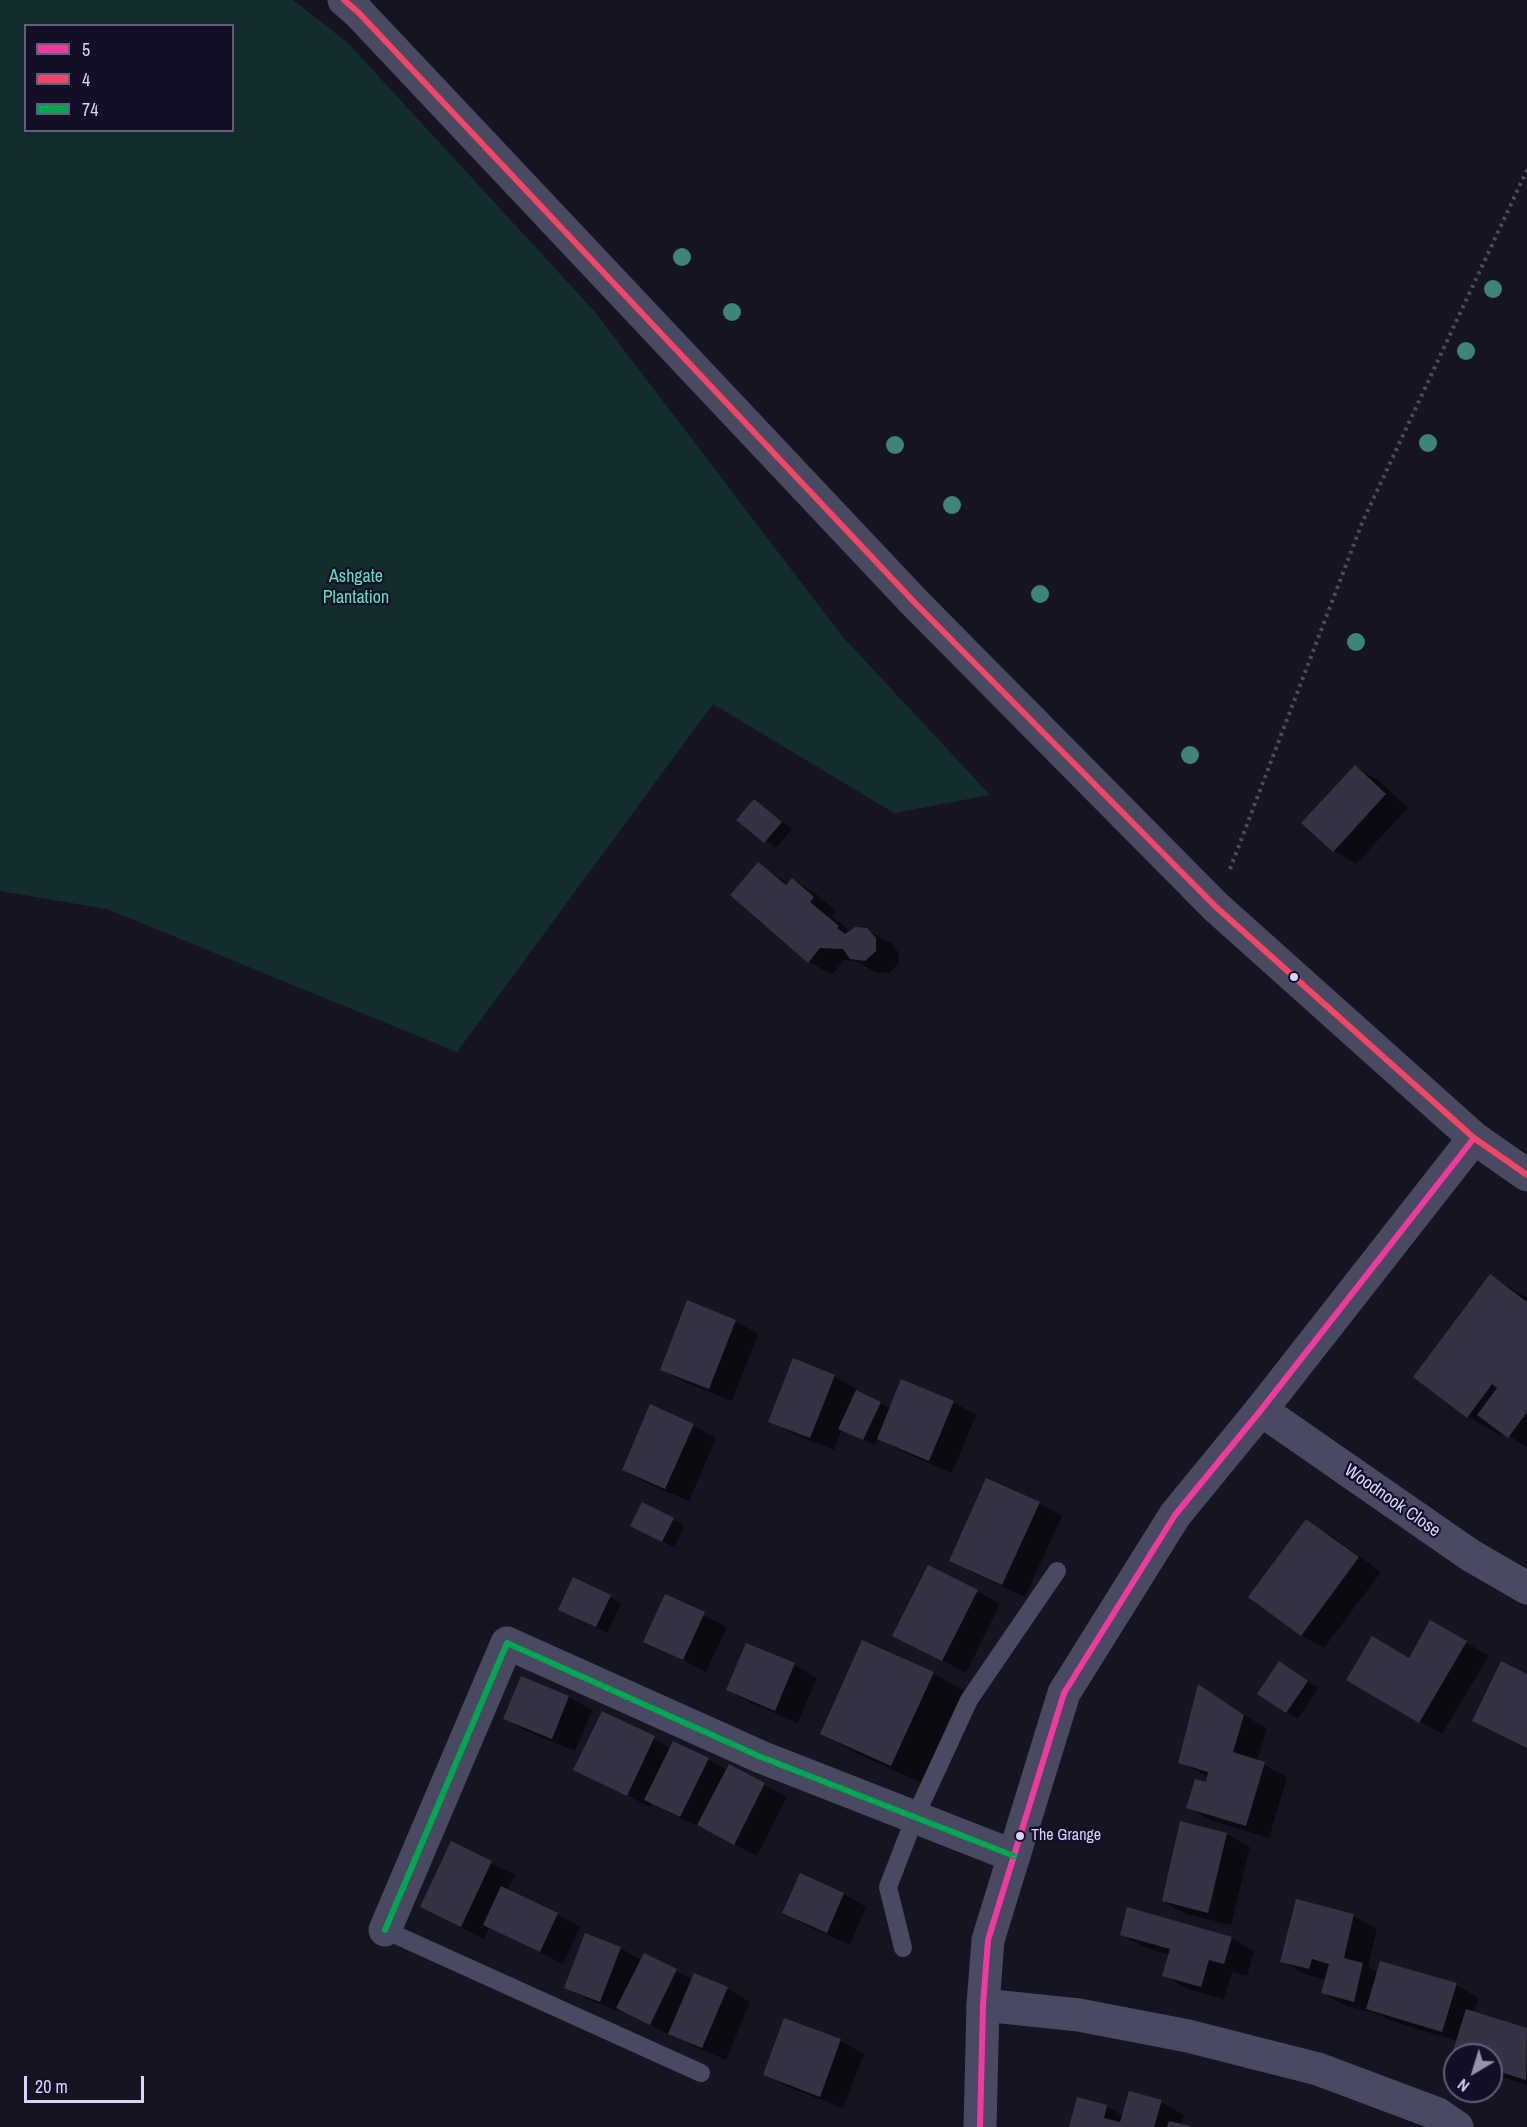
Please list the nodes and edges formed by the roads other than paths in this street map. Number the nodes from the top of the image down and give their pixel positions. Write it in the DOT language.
graph roads {
  1 [pos="352,4"];
  2 [pos="1474,1138"];
  3 [pos="1527,1175"];
  4 [pos="1261,1410"];
  5 [pos="1057,1571"];
  6 [pos="1527,1588"];
  7 [pos="915,1817"];
  8 [pos="1014,1856"];
  9 [pos="385,1930"];
  10 [pos="903,1948"];
  11 [pos="983,2005"];
  12 [pos="701,2073"];
  13 [pos="980,2127"];
  14 [pos="1457,2127"];
  1 -- 2 [label="street"];
  2 -- 3 [label="street"];
  2 -- 4 [label="street"];
  4 -- 6 [label="street, Woodnook Close"];
  4 -- 8 [label="street"];
  5 -- 7 [label="lane"];
  7 -- 8 [label="street"];
  7 -- 9 [label="street"];
  7 -- 10 [label="lane"];
  8 -- 11 [label="street"];
  9 -- 12 [label="lane"];
  11 -- 13 [label="street"];
  11 -- 14 [label="street"];
}
